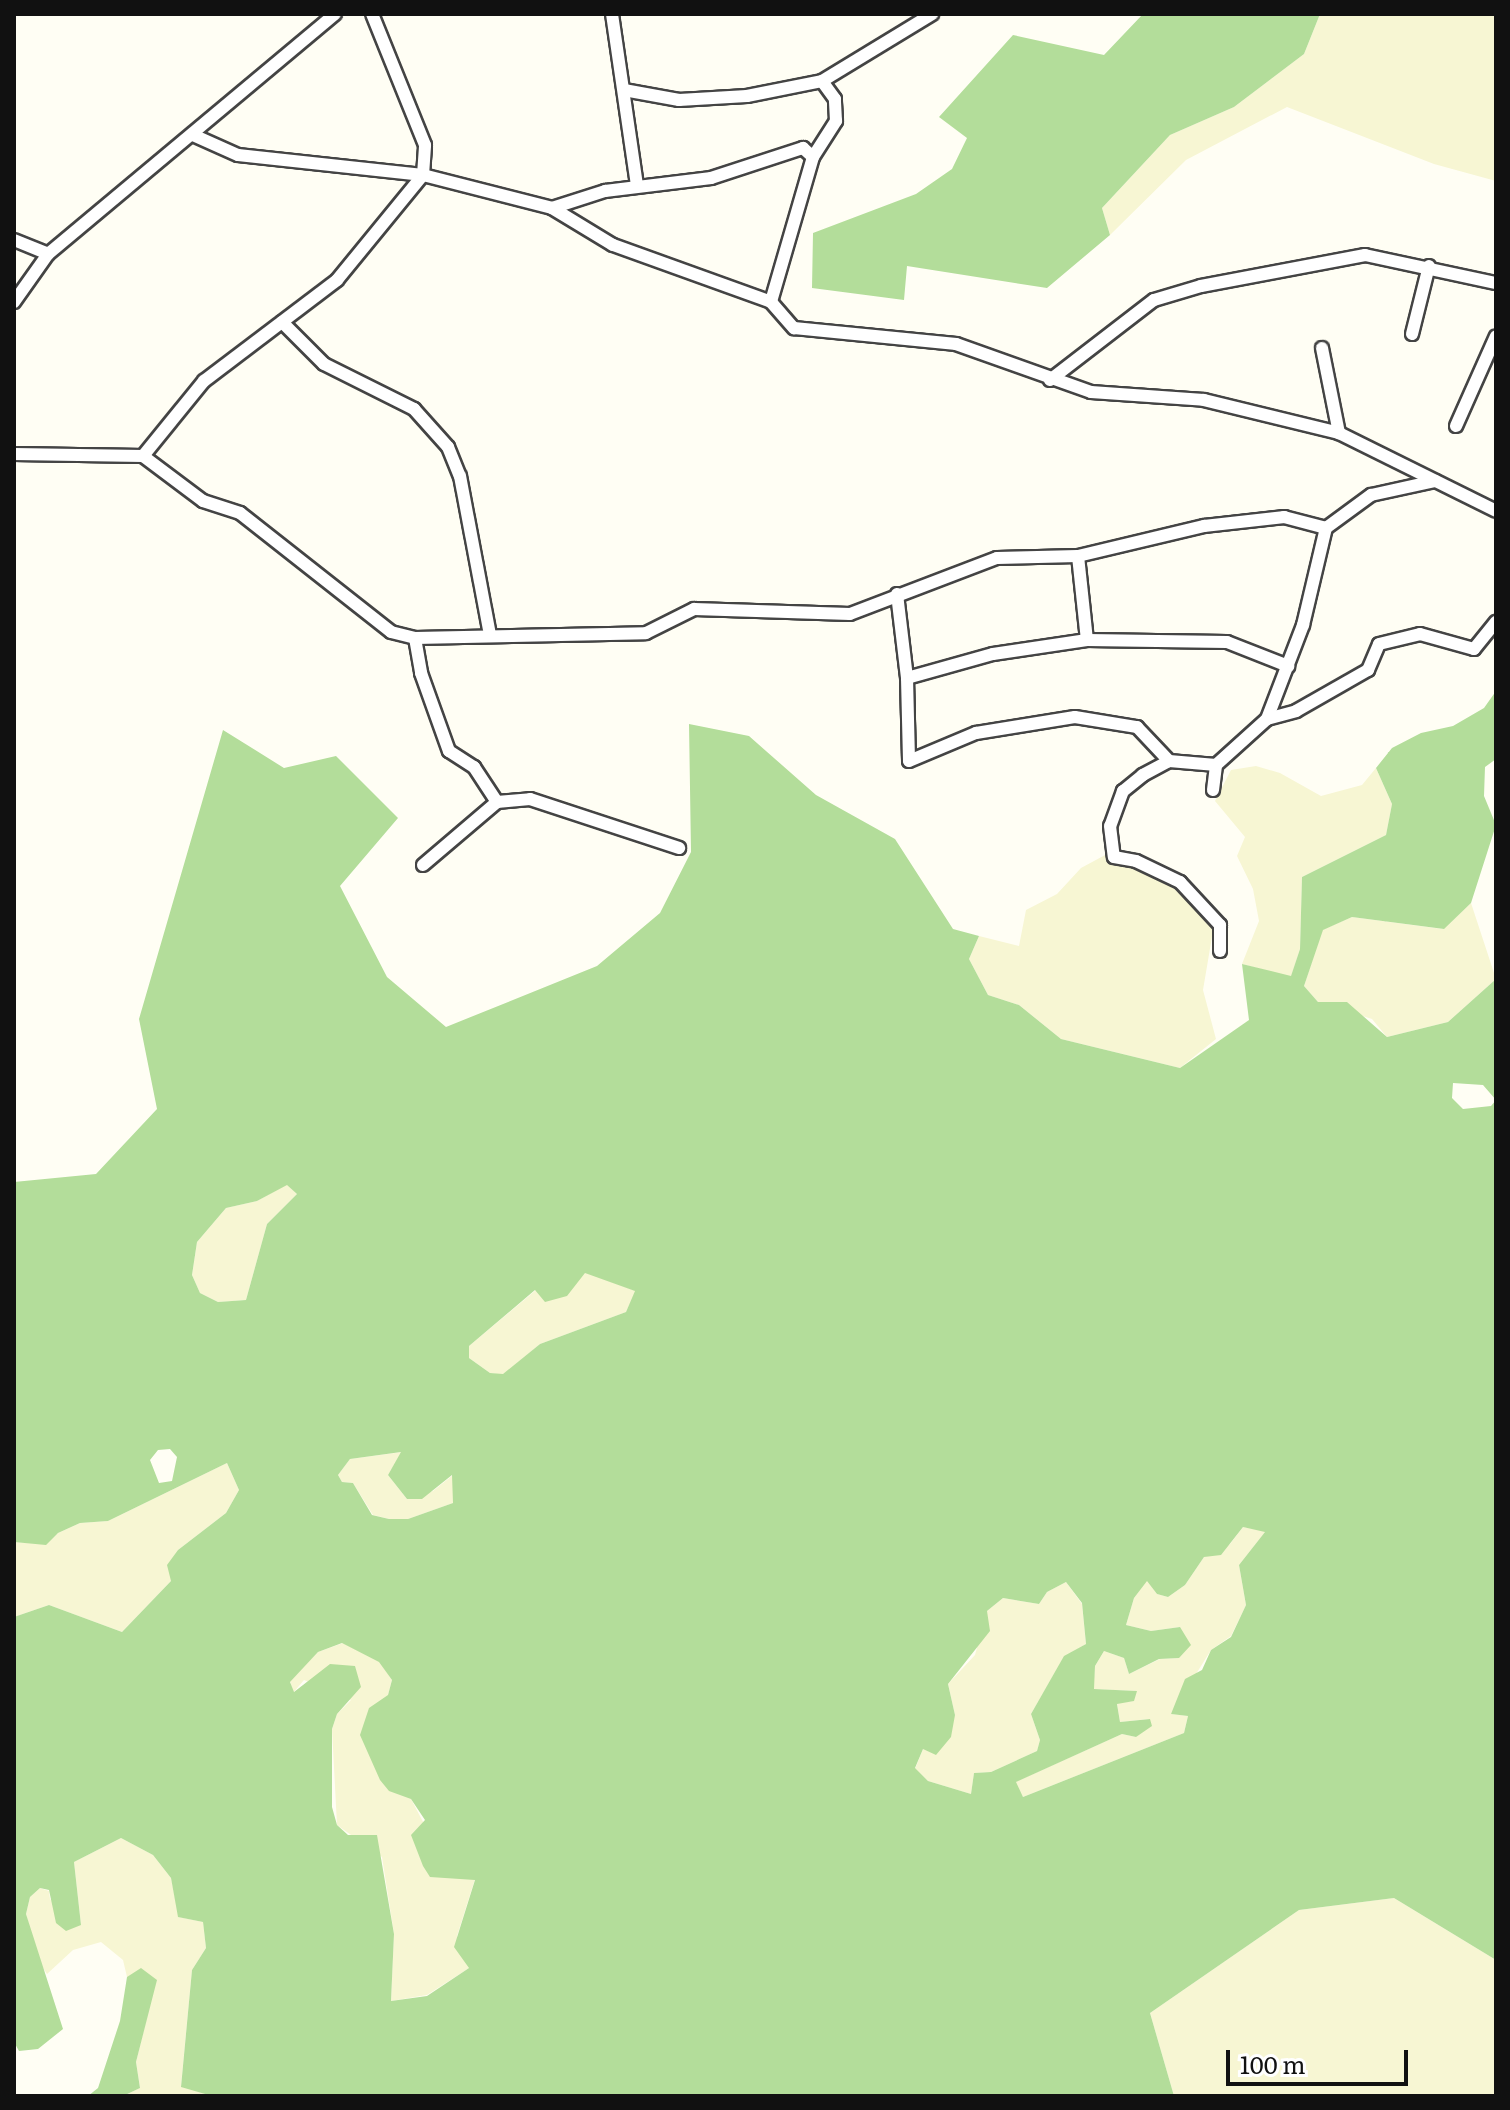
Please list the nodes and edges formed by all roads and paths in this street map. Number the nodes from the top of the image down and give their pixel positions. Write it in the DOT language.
graph roads {
  1 [pos="335,14"];
  2 [pos="372,14"];
  3 [pos="612,14"];
  4 [pos="932,14"];
  5 [pos="822,81"];
  6 [pos="624,90"];
  7 [pos="193,135"];
  8 [pos="813,157"];
  9 [pos="423,175"];
  10 [pos="637,186"];
  11 [pos="552,208"];
  12 [pos="14,240"];
  13 [pos="48,254"];
  14 [pos="1429,266"];
  15 [pos="1496,283"];
  16 [pos="14,302"];
  17 [pos="771,302"];
  18 [pos="282,322"];
  19 [pos="1412,334"];
  20 [pos="1496,336"];
  21 [pos="1322,348"];
  22 [pos="1050,380"];
  23 [pos="1456,426"];
  24 [pos="1339,433"];
  25 [pos="14,454"];
  26 [pos="143,456"];
  27 [pos="1435,481"];
  28 [pos="1496,511"];
  29 [pos="1326,528"];
  30 [pos="1078,556"];
  31 [pos="897,594"];
  32 [pos="1496,622"];
  33 [pos="490,635"];
  34 [pos="415,638"];
  35 [pos="1087,640"];
  36 [pos="1288,666"];
  37 [pos="907,678"];
  38 [pos="1267,719"];
  39 [pos="1169,761"];
  40 [pos="1216,765"];
  41 [pos="1213,790"];
  42 [pos="497,802"];
  43 [pos="679,848"];
  44 [pos="423,865"];
  45 [pos="1220,951"];
  1 -- 7 [label="street"];
  2 -- 9 [label="street"];
  3 -- 6 [label="street"];
  4 -- 5 [label="street"];
  5 -- 6 [label="street"];
  5 -- 8 [label="street"];
  6 -- 10 [label="street"];
  7 -- 9 [label="street"];
  7 -- 13 [label="street"];
  8 -- 10 [label="street"];
  8 -- 17 [label="street"];
  9 -- 11 [label="street"];
  9 -- 18 [label="street"];
  10 -- 11 [label="street"];
  11 -- 17 [label="street"];
  12 -- 13 [label="street"];
  13 -- 16 [label="street"];
  14 -- 15 [label="street"];
  14 -- 19 [label="street"];
  14 -- 22 [label="street"];
  17 -- 22 [label="street"];
  18 -- 26 [label="street"];
  18 -- 33 [label="street"];
  20 -- 23 [label="street"];
  21 -- 24 [label="street"];
  22 -- 24 [label="street"];
  24 -- 27 [label="street"];
  25 -- 26 [label="street"];
  26 -- 34 [label="street"];
  27 -- 28 [label="street"];
  27 -- 29 [label="street"];
  29 -- 30 [label="street"];
  29 -- 36 [label="street"];
  30 -- 31 [label="street"];
  30 -- 35 [label="street"];
  31 -- 33 [label="street"];
  31 -- 37 [label="street"];
  32 -- 38 [label="street"];
  33 -- 34 [label="street"];
  34 -- 42 [label="street"];
  35 -- 36 [label="street"];
  35 -- 37 [label="street"];
  36 -- 38 [label="street"];
  37 -- 39 [label="street"];
  38 -- 40 [label="street"];
  39 -- 40 [label="street"];
  39 -- 45 [label="street"];
  40 -- 41 [label="street"];
  42 -- 43 [label="street"];
  42 -- 44 [label="street"];
}
